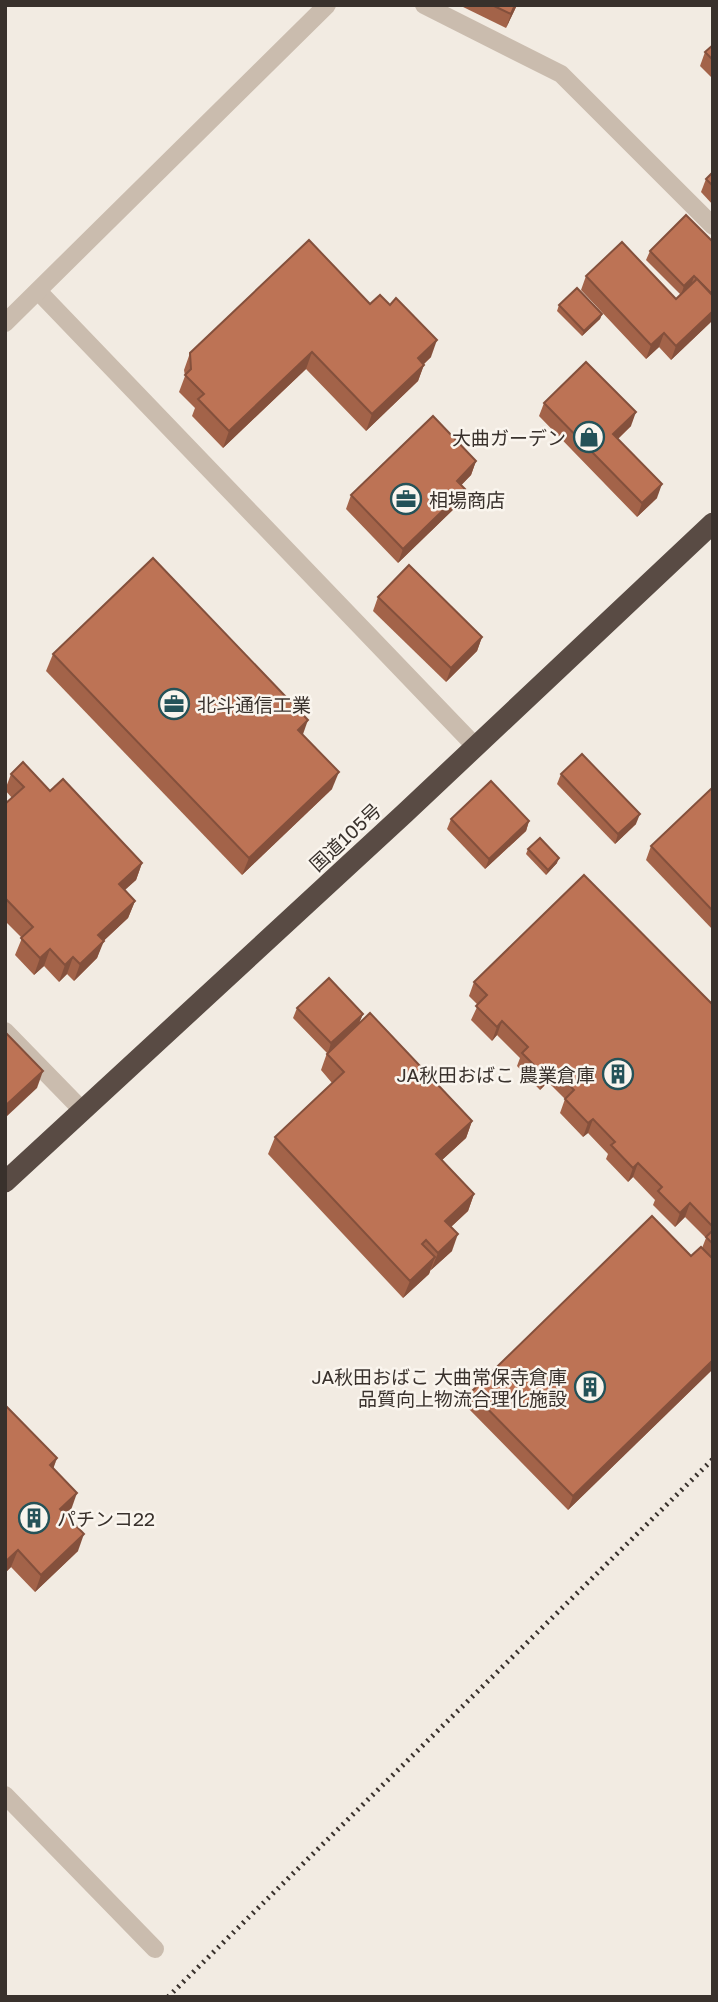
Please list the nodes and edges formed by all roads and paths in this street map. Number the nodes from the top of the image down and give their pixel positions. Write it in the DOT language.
graph roads {
  1 [pos="327,5"];
  2 [pos="424,5"];
  3 [pos="713,226"];
  4 [pos="38,291"];
  5 [pos="5,323"];
  6 [pos="713,523"];
  7 [pos="476,747"];
  8 [pos="5,1031"];
  9 [pos="82,1110"];
  10 [pos="5,1182"];
  11 [pos="5,1795"];
  12 [pos="155,1949"];
  1 -- 4 [label="street"];
  2 -- 3 [label="street"];
  4 -- 5 [label="street"];
  4 -- 7 [label="street"];
  6 -- 7 [label="highway, 国道105号"];
  7 -- 9 [label="highway, 国道105号"];
  8 -- 9 [label="street"];
  9 -- 10 [label="highway, 国道105号"];
  11 -- 12 [label="street"];
}
